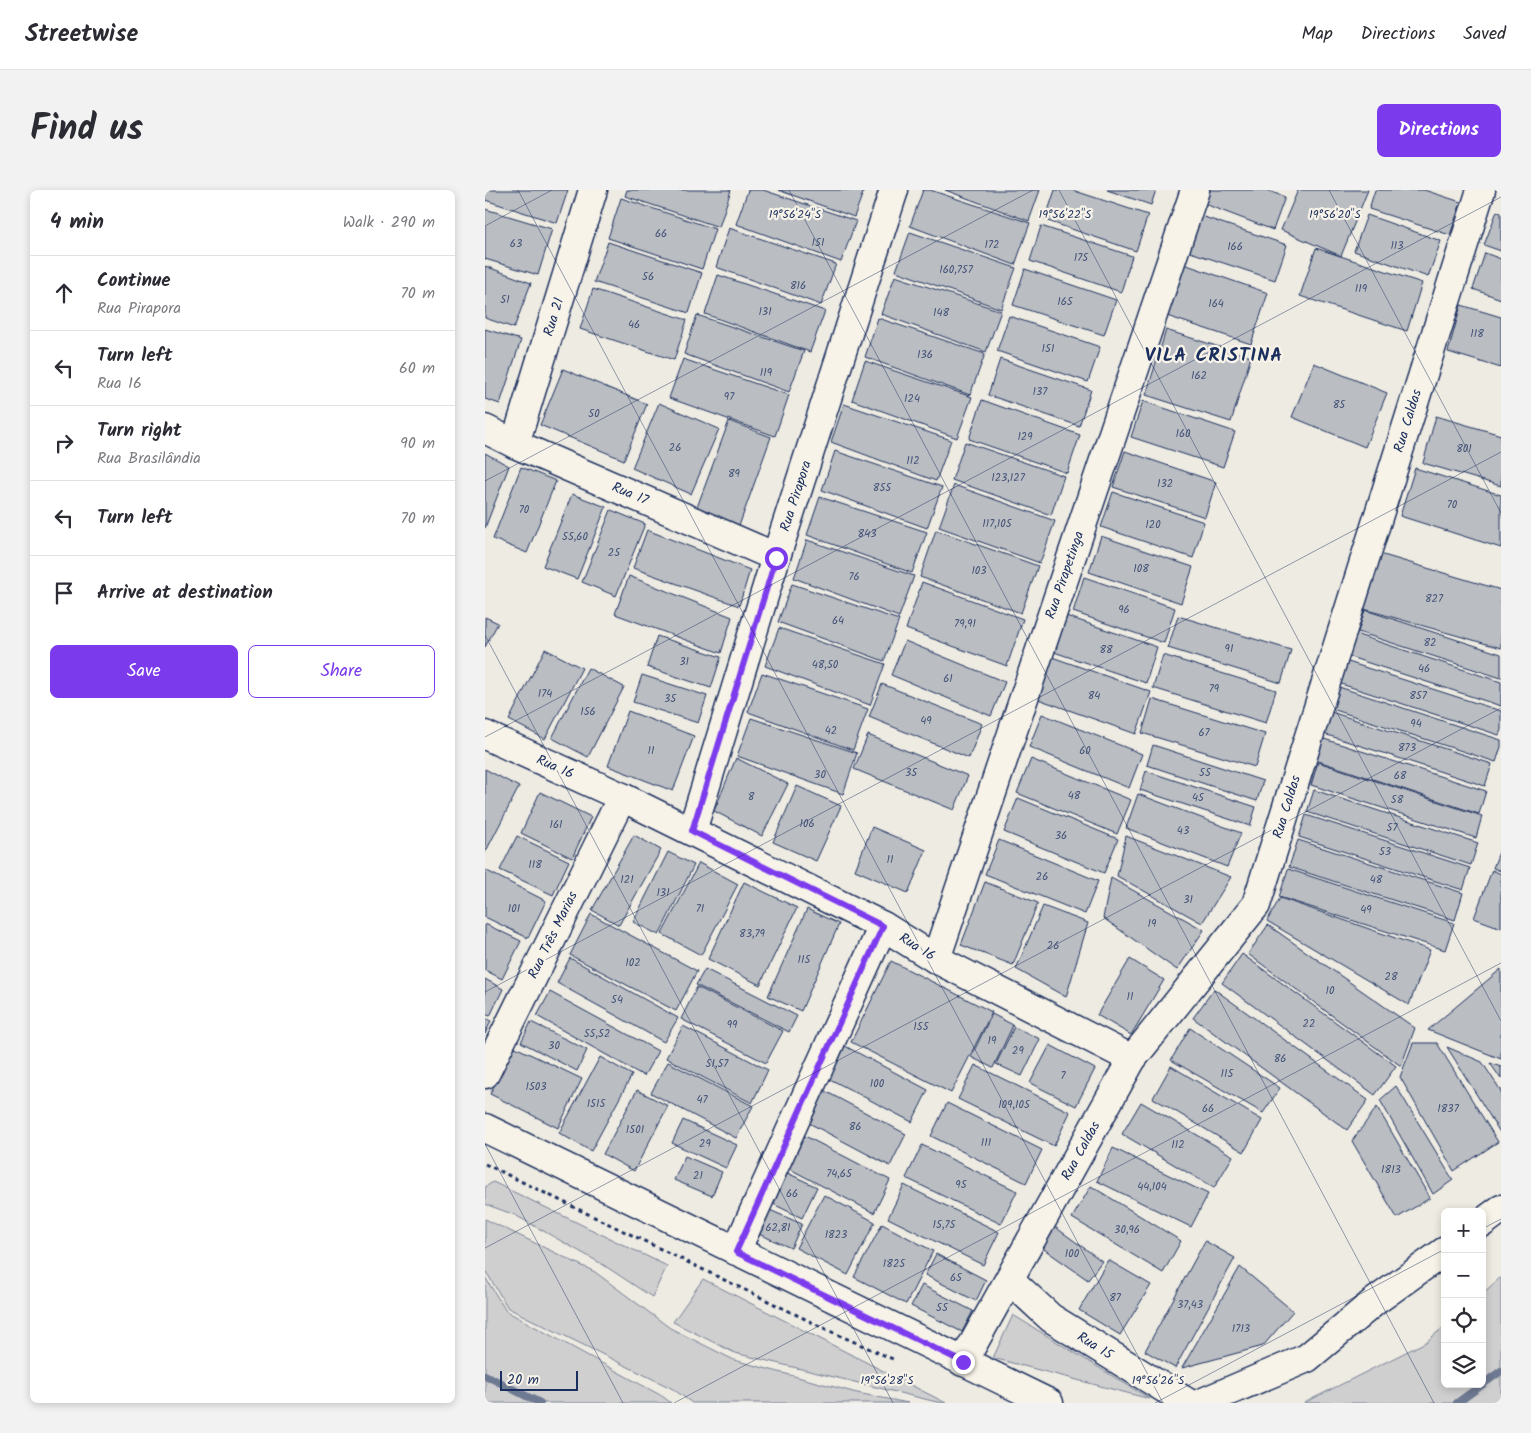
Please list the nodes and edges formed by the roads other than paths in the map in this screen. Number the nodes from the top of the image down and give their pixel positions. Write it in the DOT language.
graph roads {
  1 [pos="593,190"];
  2 [pos="894,190"];
  3 [pos="1195,190"];
  4 [pos="1481,190"];
  5 [pos="485,429"];
  6 [pos="515,444"];
  7 [pos="776,558"];
  8 [pos="485,735"];
  9 [pos="622,797"];
  10 [pos="692,831"];
  11 [pos="883,926"];
  12 [pos="936,959"];
  13 [pos="1132,1059"];
  14 [pos="485,1074"];
  15 [pos="485,1128"];
  16 [pos="1501,1209"];
  17 [pos="1486,1220"];
  18 [pos="736,1252"];
  19 [pos="1442,1253"];
  20 [pos="1010,1280"];
  21 [pos="963,1362"];
  22 [pos="1049,1403"];
  23 [pos="1188,1403"];
  24 [pos="1201,1403"];
  1 -- 6 [label="street, Rua 21"];
  2 -- 7 [label="street, Rua Pirapora"];
  3 -- 12 [label="street, Rua Pirapetinga"];
  4 -- 13 [label="street, Rua Caldas"];
  5 -- 6 [label="street, Rua 17"];
  6 -- 7 [label="street, Rua 17"];
  7 -- 10 [label="street, Rua Pirapora"];
  8 -- 9 [label="street, Rua 16"];
  9 -- 10 [label="street, Rua 16"];
  9 -- 14 [label="street, Rua Três Marias"];
  10 -- 11 [label="street, Rua 16"];
  11 -- 12 [label="street, Rua 16"];
  11 -- 18 [label="street"];
  12 -- 13 [label="street, Rua 16"];
  13 -- 20 [label="street, Rua Caldas"];
  15 -- 18 [label="street"];
  16 -- 17 [label="street"];
  18 -- 21 [label="street"];
  19 -- 24 [label="street"];
  20 -- 21 [label="street, Rua Caldas"];
  20 -- 23 [label="street, Rua 15"];
  21 -- 22 [label="street"];
}
